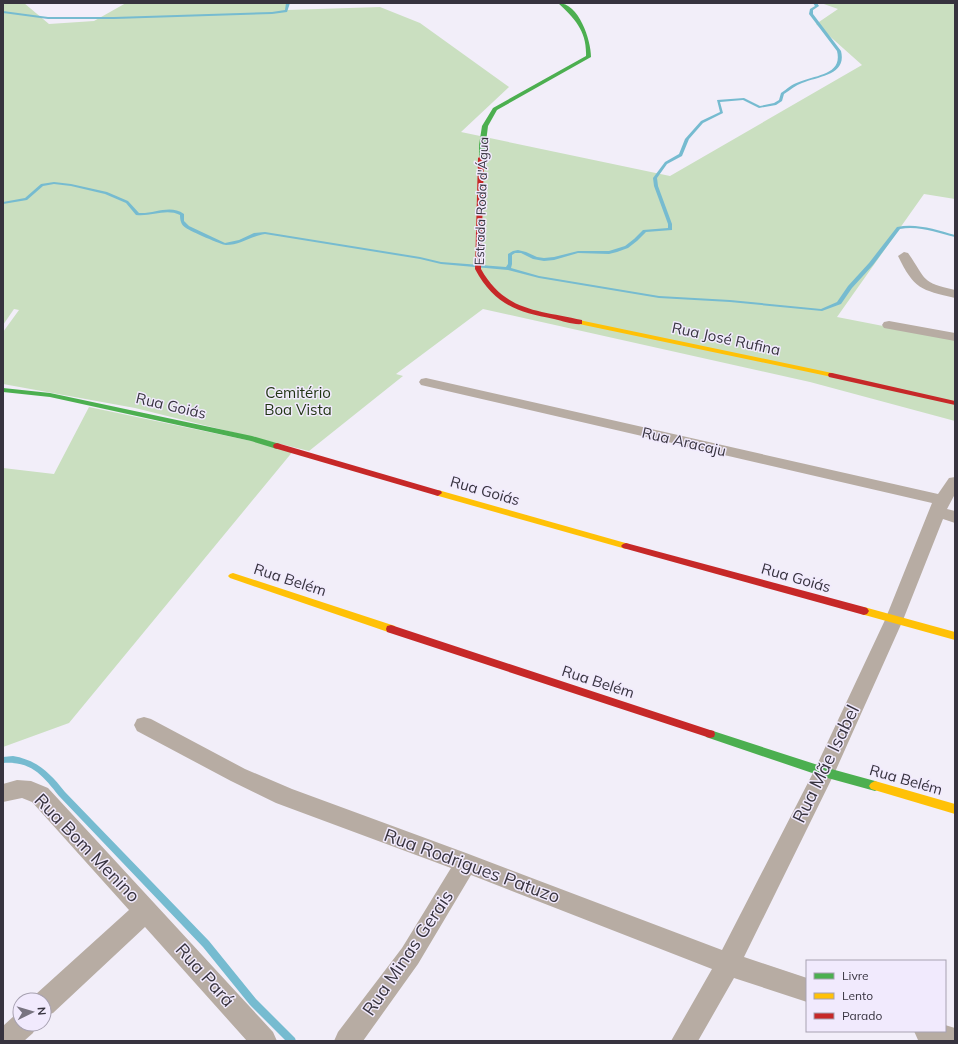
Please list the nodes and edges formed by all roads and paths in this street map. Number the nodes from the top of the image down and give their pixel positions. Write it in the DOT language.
graph roads {
  1 [pos="560,3"];
  2 [pos="904,256"];
  3 [pos="955,294"];
  4 [pos="493,296"];
  5 [pos="889,325"];
  6 [pos="955,338"];
  7 [pos="426,382"];
  8 [pos="3,390"];
  9 [pos="955,404"];
  10 [pos="955,482"];
  11 [pos="945,510"];
  12 [pos="233,576"];
  13 [pos="894,620"];
  14 [pos="955,636"];
  15 [pos="144,725"];
  16 [pos="824,772"];
  17 [pos="3,793"];
  18 [pos="955,809"];
  19 [pos="466,863"];
  20 [pos="146,910"];
  21 [pos="728,964"];
  22 [pos="806,990"];
  23 [pos="52,997"];
  24 [pos="16,1032"];
  25 [pos="930,1032"];
  26 [pos="6,1041"];
  27 [pos="264,1041"];
  28 [pos="347,1041"];
  29 [pos="684,1041"];
  30 [pos="955,1041"];
  1 -- 4 [label="street, Estrada Roda d'Água"];
  2 -- 3 [label="street"];
  4 -- 9 [label="street, Rua José Rufina"];
  5 -- 6 [label="street"];
  7 -- 11 [label="street, Rua Aracaju"];
  8 -- 13 [label="street, Rua Goiás"];
  10 -- 11 [label="street, Rua Mãe Isabel"];
  11 -- 13 [label="street, Rua Mãe Isabel"];
  12 -- 16 [label="street, Rua Belém"];
  13 -- 14 [label="street, Rua Goiás"];
  13 -- 16 [label="street, Rua Mãe Isabel"];
  15 -- 19 [label="street, Rua Rodrigues Patuzo"];
  16 -- 18 [label="street, Rua Belém"];
  16 -- 21 [label="street, Rua Mãe Isabel"];
  17 -- 20 [label="street, Rua Bom Menino"];
  19 -- 21 [label="street, Rua Rodrigues Patuzo"];
  19 -- 28 [label="street, Rua Minas Gerais"];
  20 -- 23 [label="street"];
  20 -- 27 [label="street, Rua Pará"];
  21 -- 22 [label="street, Rua Rodrigues Patuzo"];
  21 -- 29 [label="street, Rua Mãe Isabel"];
  24 -- 26 [label="street"];
  25 -- 30 [label="street"];
}
